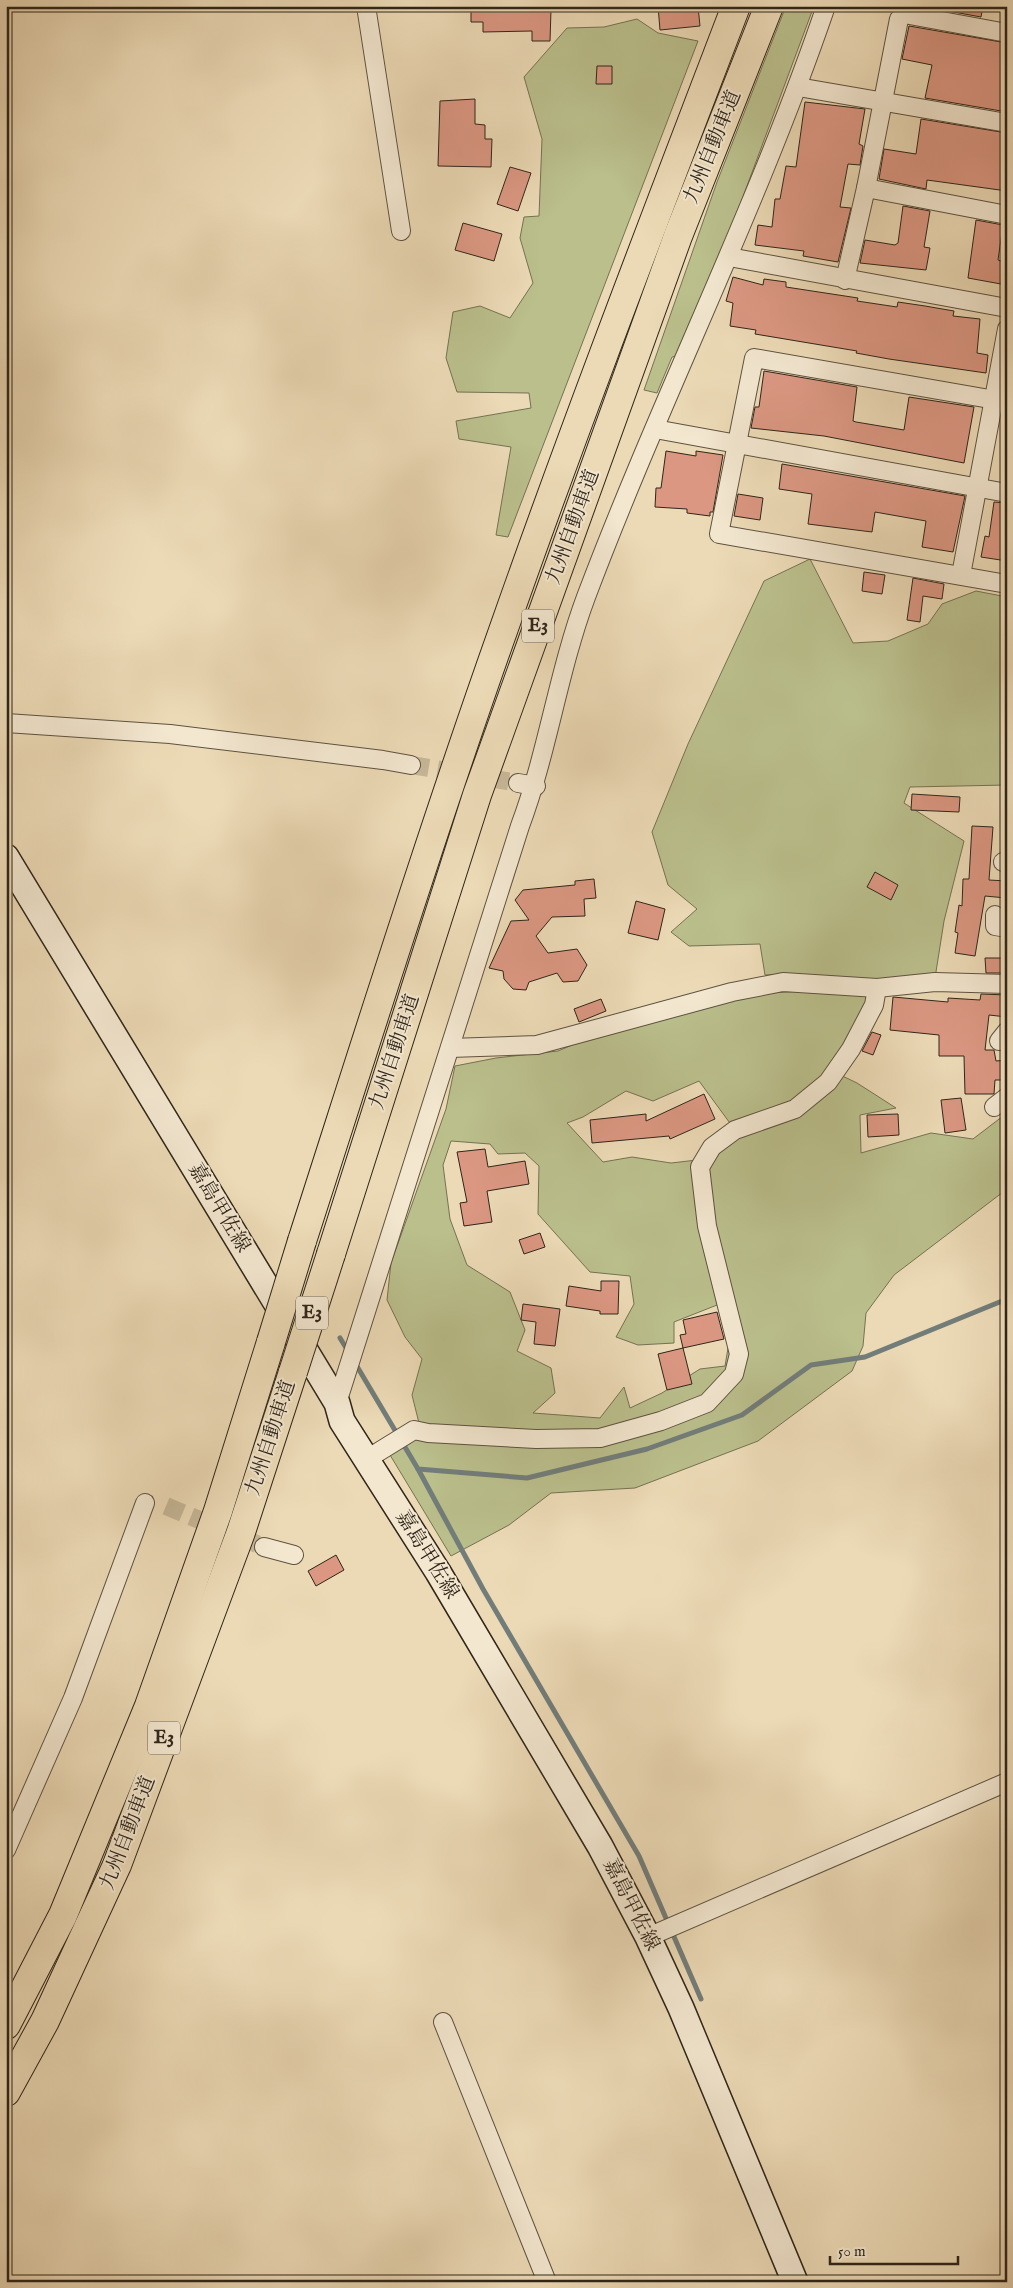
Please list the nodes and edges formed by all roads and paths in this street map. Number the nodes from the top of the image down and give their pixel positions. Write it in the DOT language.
graph roads {
  1 [pos="366,6"];
  2 [pos="736,6"];
  3 [pos="769,6"];
  4 [pos="826,6"];
  5 [pos="1007,33"];
  6 [pos="798,87"];
  7 [pos="883,102"];
  8 [pos="1007,123"];
  9 [pos="866,188"];
  10 [pos="1007,215"];
  11 [pos="400,231"];
  12 [pos="730,257"];
  13 [pos="845,280"];
  14 [pos="1007,308"];
  15 [pos="1007,328"];
  16 [pos="1000,401"];
  17 [pos="654,430"];
  18 [pos="736,445"];
  19 [pos="977,488"];
  20 [pos="1007,493"];
  21 [pos="961,575"];
  22 [pos="1007,584"];
  23 [pos="6,723"];
  24 [pos="411,765"];
  25 [pos="518,783"];
  26 [pos="536,786"];
  27 [pos="6,857"];
  28 [pos="1007,984"];
  29 [pos="877,988"];
  30 [pos="450,1048"];
  31 [pos="337,1402"];
  32 [pos="374,1454"];
  33 [pos="145,1503"];
  34 [pos="264,1547"];
  35 [pos="294,1556"];
  36 [pos="1007,1782"];
  37 [pos="6,1850"];
  38 [pos="663,1931"];
  39 [pos="443,2022"];
  40 [pos="6,2025"];
  41 [pos="6,2092"];
  42 [pos="547,2282"];
  43 [pos="795,2282"];
  1 -- 11 [label="street"];
  2 -- 40 [label="highway, 九州自動車道 / E3, bridge"];
  3 -- 41 [label="highway, 九州自動車道 / E3, bridge"];
  4 -- 6 [label="street"];
  5 -- 7 [label="street"];
  6 -- 7 [label="street"];
  6 -- 12 [label="street"];
  7 -- 8 [label="street"];
  7 -- 9 [label="street"];
  9 -- 10 [label="street"];
  9 -- 13 [label="street"];
  12 -- 13 [label="street"];
  12 -- 17 [label="street"];
  13 -- 14 [label="street"];
  15 -- 16 [label="street"];
  16 -- 18 [label="street"];
  16 -- 19 [label="street"];
  17 -- 18 [label="street"];
  17 -- 26 [label="street"];
  18 -- 19 [label="street"];
  18 -- 21 [label="street"];
  19 -- 20 [label="street"];
  19 -- 21 [label="street"];
  21 -- 22 [label="street"];
  23 -- 24 [label="street"];
  25 -- 26 [label="street"];
  26 -- 30 [label="street"];
  27 -- 31 [label="main road, 嘉島甲佐線"];
  28 -- 29 [label="street"];
  29 -- 30 [label="street"];
  29 -- 32 [label="street"];
  30 -- 31 [label="street"];
  31 -- 32 [label="main road, 嘉島甲佐線"];
  32 -- 38 [label="main road, 嘉島甲佐線"];
  33 -- 37 [label="street"];
  34 -- 35 [label="street"];
  36 -- 38 [label="street"];
  38 -- 43 [label="main road, 嘉島甲佐線"];
  39 -- 42 [label="street"];
}
